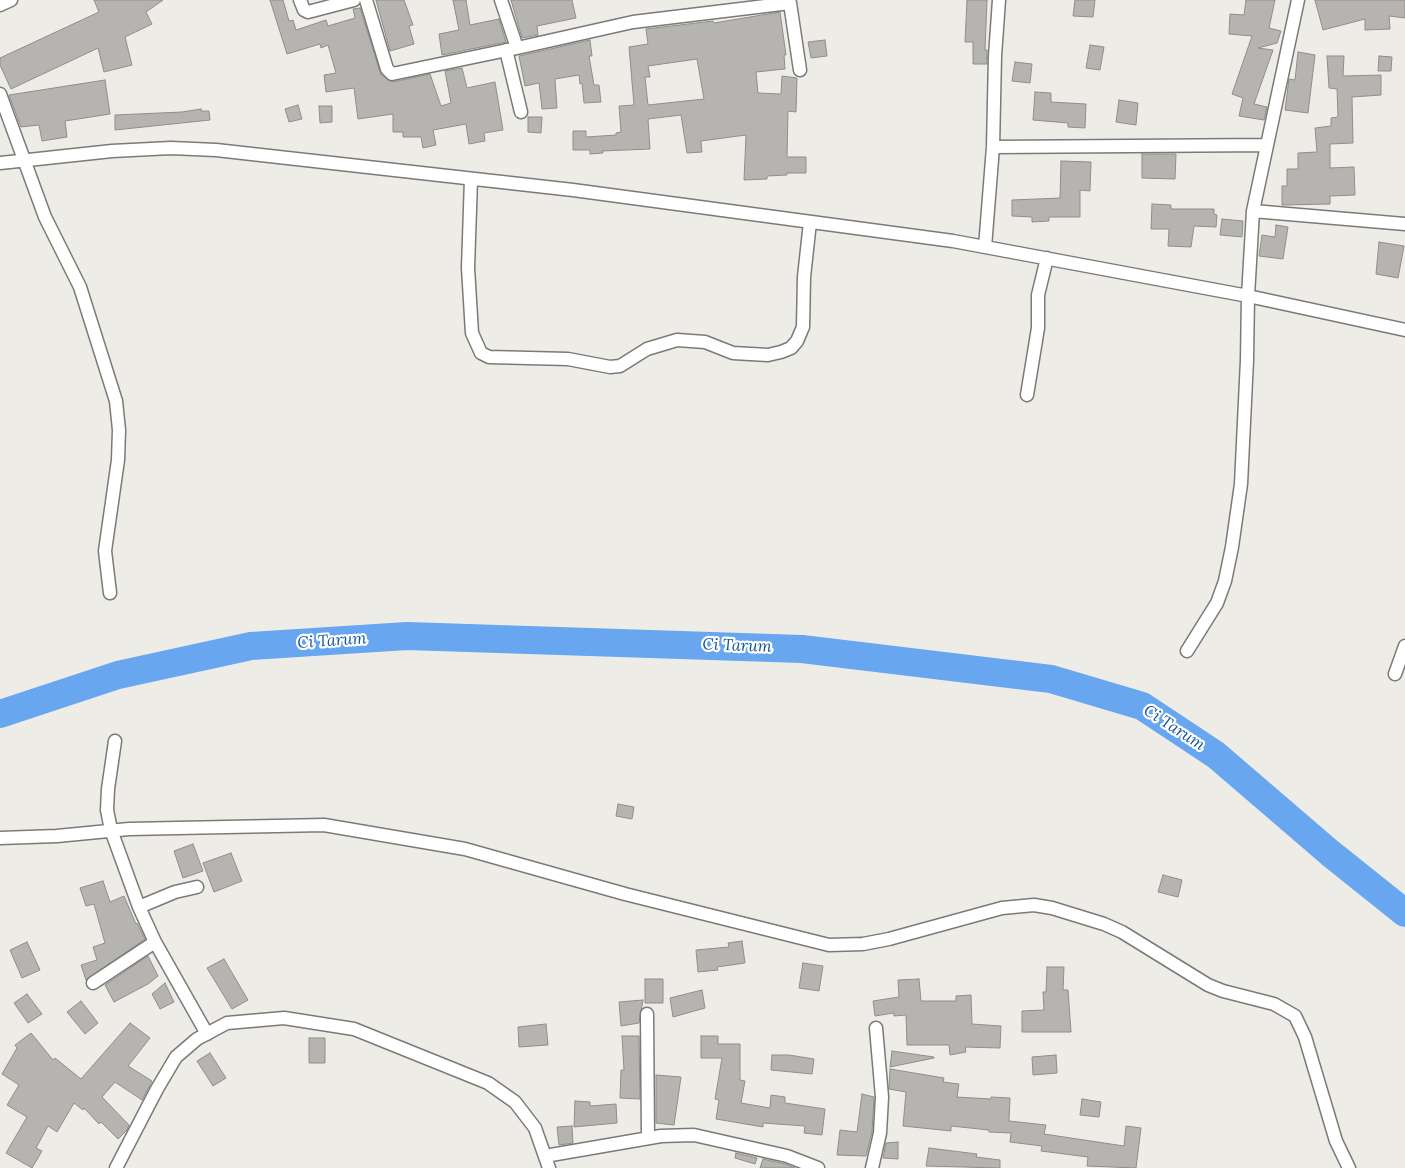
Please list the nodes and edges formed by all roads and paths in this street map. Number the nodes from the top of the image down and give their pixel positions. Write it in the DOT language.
graph roads {
  1 [pos="11,0"];
  2 [pos="300,0"];
  3 [pos="354,0"];
  4 [pos="366,0"];
  5 [pos="501,0"];
  6 [pos="999,0"];
  7 [pos="1298,0"];
  8 [pos="790,2"];
  9 [pos="0,5"];
  10 [pos="512,49"];
  11 [pos="800,70"];
  12 [pos="0,94"];
  13 [pos="521,112"];
  14 [pos="1267,145"];
  15 [pos="993,147"];
  16 [pos="25,161"];
  17 [pos="0,163"];
  18 [pos="471,179"];
  19 [pos="1253,212"];
  20 [pos="810,222"];
  21 [pos="1405,224"];
  22 [pos="985,248"];
  23 [pos="1047,258"];
  24 [pos="1248,296"];
  25 [pos="1405,330"];
  26 [pos="1027,396"];
  27 [pos="110,593"];
  28 [pos="1405,646"];
  29 [pos="1187,651"];
  30 [pos="1396,674"];
  31 [pos="115,741"];
  32 [pos="111,830"];
  33 [pos="0,838"];
  34 [pos="196,888"];
  35 [pos="138,908"];
  36 [pos="155,942"];
  37 [pos="94,983"];
  38 [pos="647,1014"];
  39 [pos="876,1028"];
  40 [pos="207,1034"];
  41 [pos="648,1138"];
  42 [pos="544,1156"];
  43 [pos="116,1168"];
  44 [pos="549,1168"];
  45 [pos="818,1168"];
  46 [pos="872,1168"];
  47 [pos="1349,1168"];
  1 -- 9 [label="street"];
  2 -- 3 [label="street"];
  4 -- 10 [label="street"];
  5 -- 10 [label="street"];
  6 -- 15 [label="street"];
  7 -- 14 [label="street"];
  8 -- 10 [label="street"];
  8 -- 11 [label="street"];
  10 -- 13 [label="street"];
  12 -- 16 [label="street"];
  14 -- 15 [label="street"];
  14 -- 19 [label="street"];
  15 -- 22 [label="street"];
  16 -- 17 [label="street"];
  16 -- 18 [label="street"];
  16 -- 27 [label="street"];
  18 -- 20 [label="street"];
  18 -- 20 [label="street"];
  19 -- 21 [label="street"];
  19 -- 24 [label="street"];
  20 -- 22 [label="street"];
  22 -- 23 [label="street"];
  23 -- 24 [label="street"];
  23 -- 26 [label="street"];
  24 -- 25 [label="street"];
  24 -- 29 [label="street"];
  28 -- 30 [label="street"];
  31 -- 32 [label="street"];
  32 -- 33 [label="street"];
  32 -- 35 [label="street"];
  32 -- 47 [label="street"];
  34 -- 35 [label="street"];
  35 -- 36 [label="street"];
  36 -- 37 [label="street"];
  36 -- 40 [label="street"];
  38 -- 41 [label="street"];
  39 -- 46 [label="street"];
  40 -- 42 [label="street"];
  40 -- 43 [label="street"];
  41 -- 42 [label="street"];
  41 -- 45 [label="street"];
  42 -- 44 [label="street"];
}
